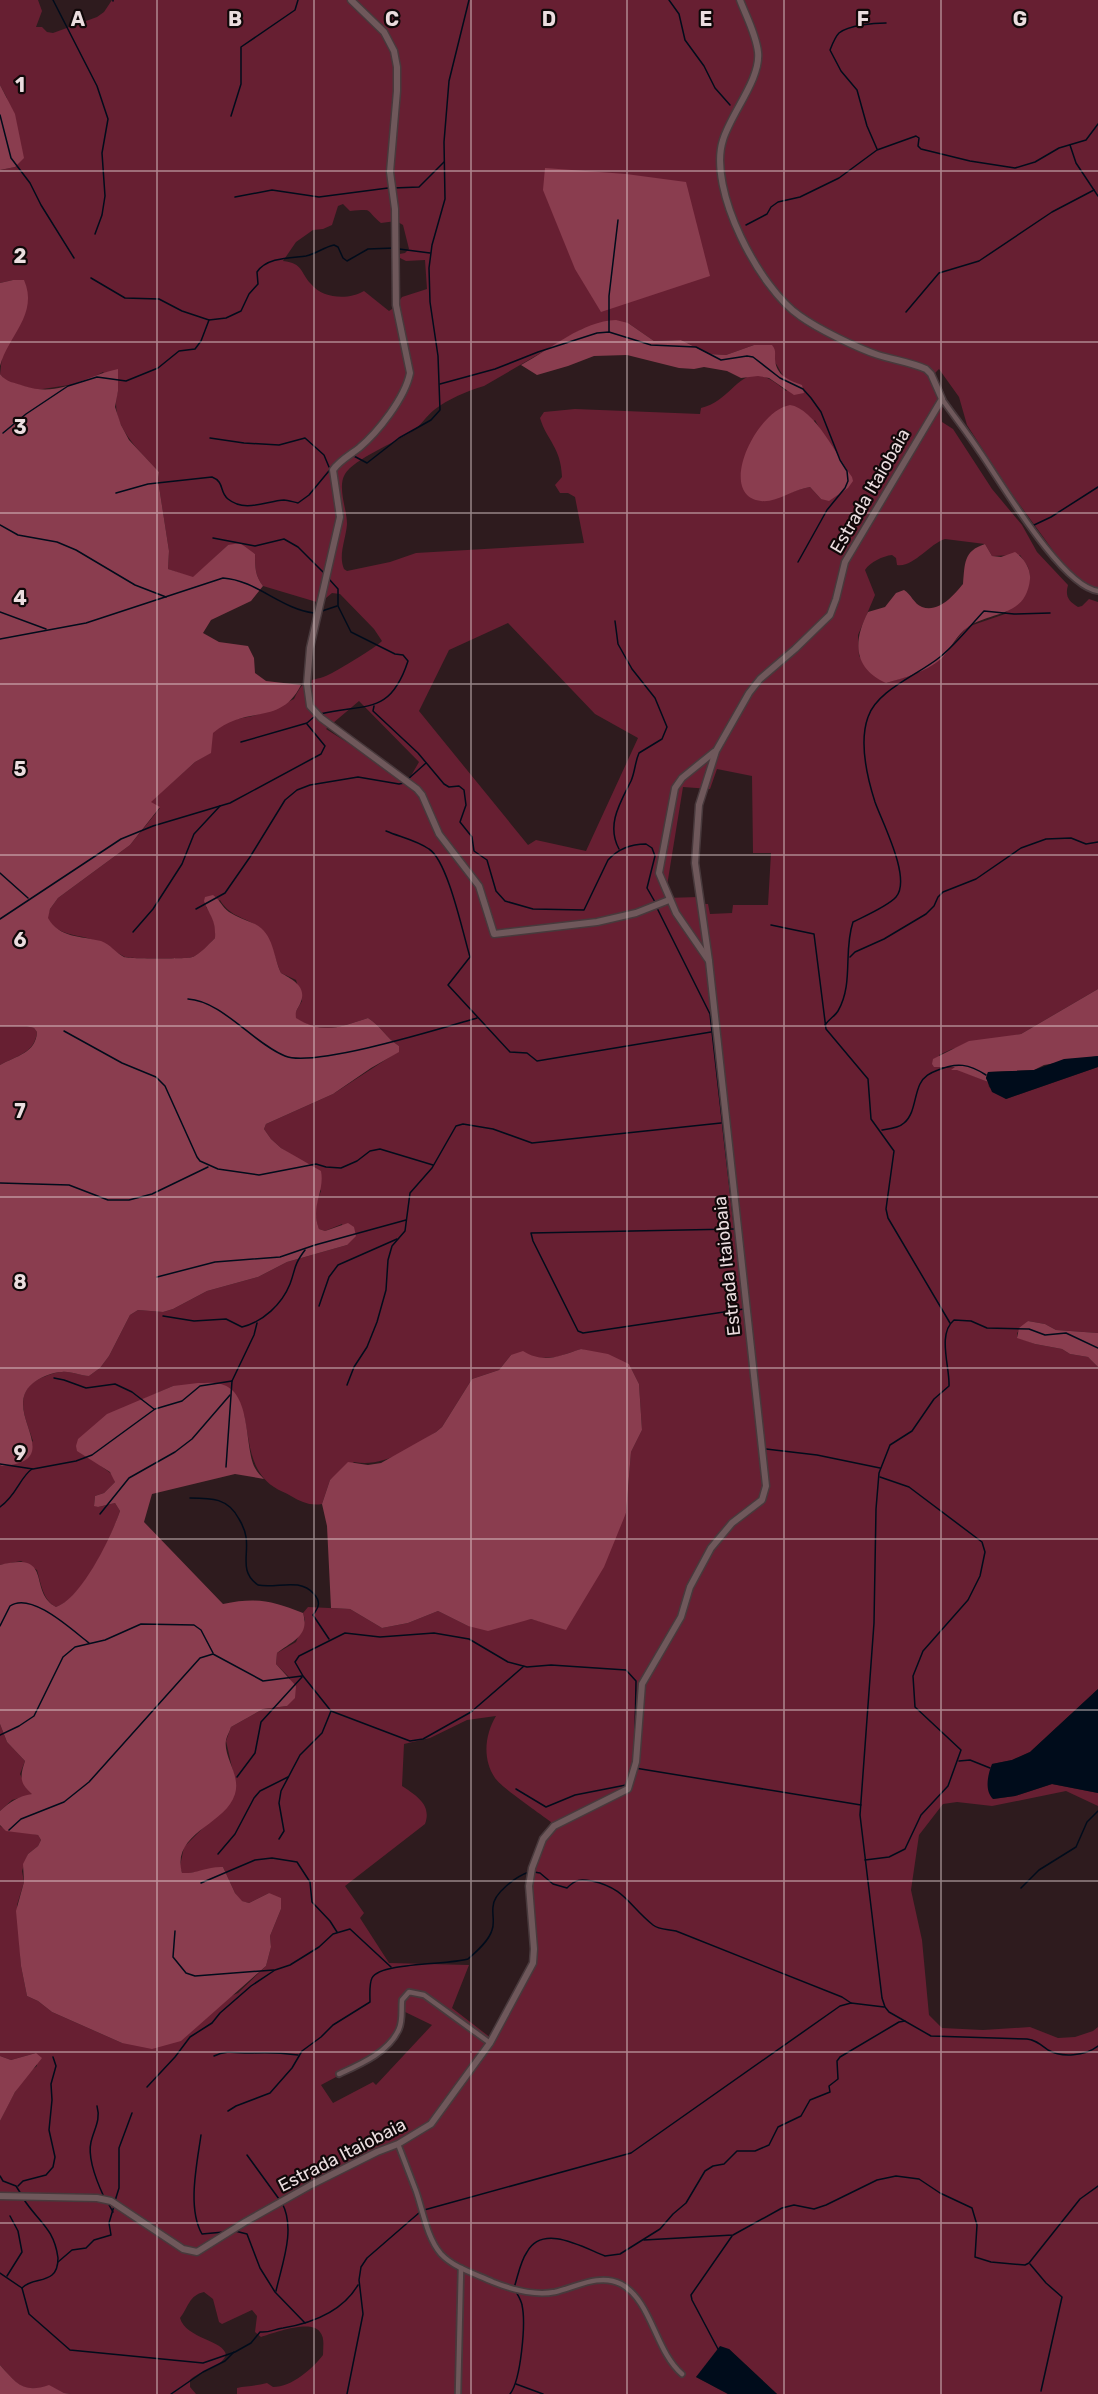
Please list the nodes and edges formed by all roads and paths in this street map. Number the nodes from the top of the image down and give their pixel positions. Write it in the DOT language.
graph roads {
  1 [pos="351,0"];
  2 [pos="740,0"];
  3 [pos="942,399"];
  4 [pos="1098,591"];
  5 [pos="716,751"];
  6 [pos="669,900"];
  7 [pos="709,961"];
  8 [pos="490,2043"];
  9 [pos="339,2074"];
  10 [pos="398,2144"];
  11 [pos="0,2196"];
  12 [pos="461,2268"];
  13 [pos="682,2374"];
  14 [pos="458,2394"];
  1 -- 6 [label="street"];
  2 -- 3 [label="street"];
  3 -- 4 [label="street"];
  3 -- 5 [label="street, Estrada Itaiobaia"];
  5 -- 6 [label="street"];
  5 -- 7 [label="street, Estrada Itaiobaia"];
  6 -- 7 [label="street"];
  7 -- 8 [label="street, Estrada Itaiobaia"];
  8 -- 9 [label="street"];
  8 -- 10 [label="street, Estrada Itaiobaia"];
  10 -- 11 [label="street, Estrada Itaiobaia"];
  10 -- 12 [label="street"];
  12 -- 13 [label="street"];
  12 -- 14 [label="street"];
}
